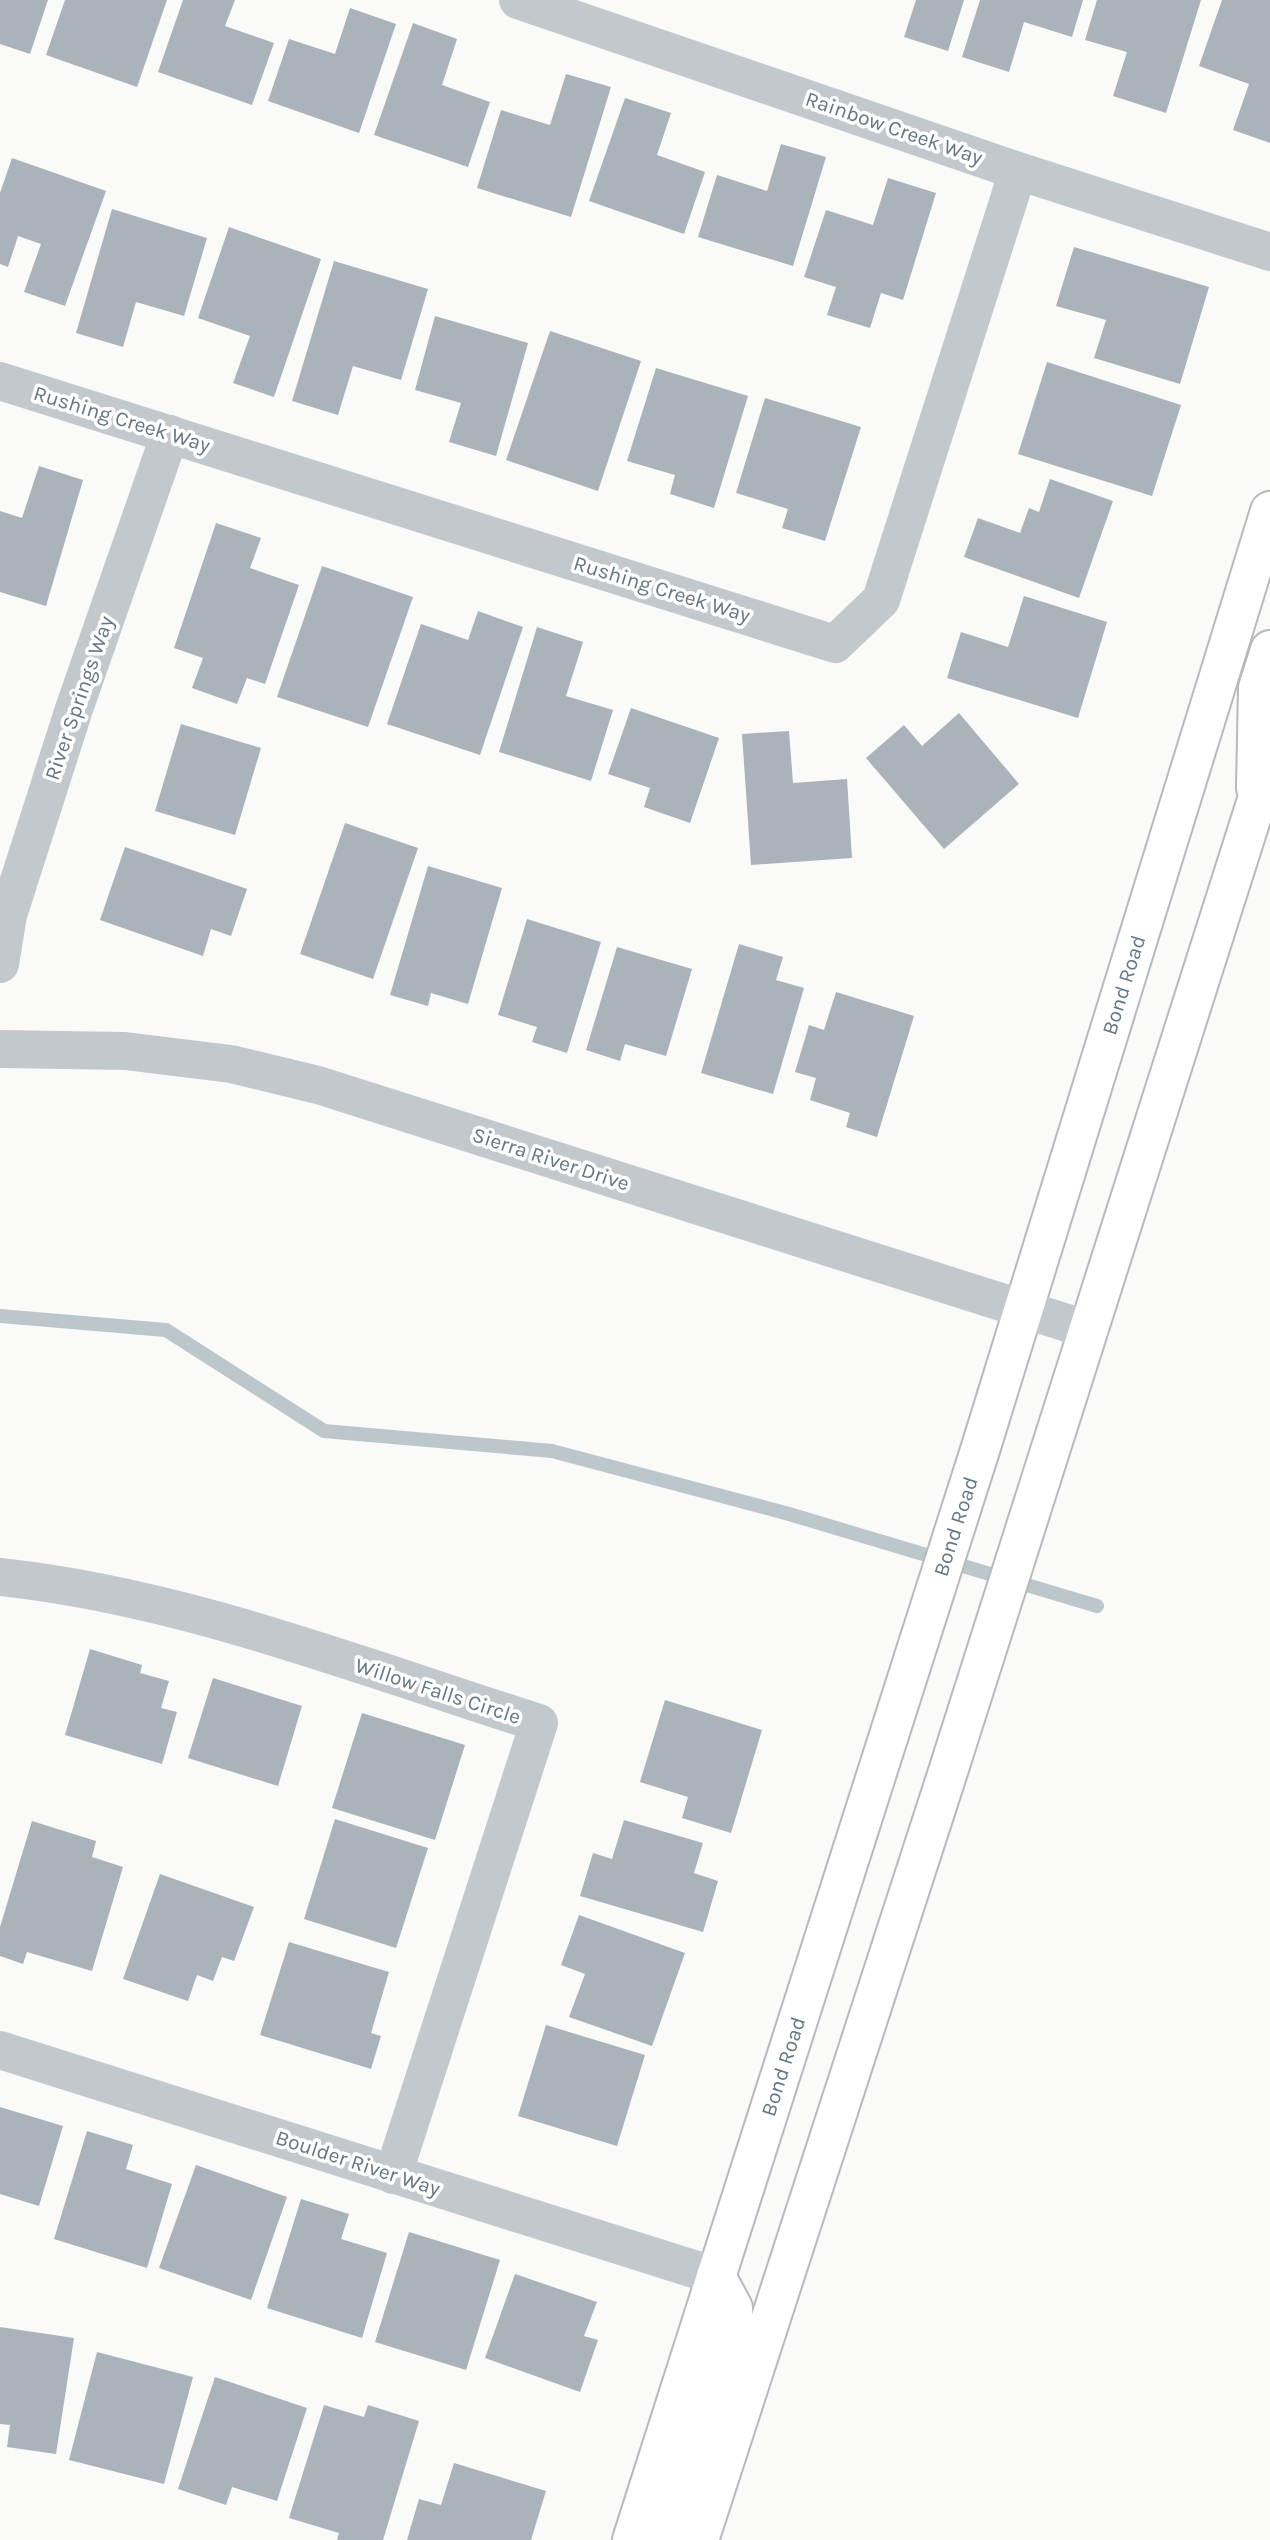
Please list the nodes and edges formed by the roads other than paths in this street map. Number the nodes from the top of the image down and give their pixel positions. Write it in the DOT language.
graph roads {
  1 [pos="519,0"];
  2 [pos="1018,171"];
  3 [pos="1270,252"];
  4 [pos="0,381"];
  5 [pos="170,434"];
  6 [pos="1270,512"];
  7 [pos="1270,650"];
  8 [pos="1270,759"];
  9 [pos="1255,804"];
  10 [pos="0,964"];
  11 [pos="0,1049"];
  12 [pos="1023,1309"];
  13 [pos="1089,1330"];
  14 [pos="0,1577"];
  15 [pos="0,2050"];
  16 [pos="393,2175"];
  17 [pos="716,2276"];
  18 [pos="632,2540"];
  19 [pos="670,2540"];
  20 [pos="699,2540"];
  1 -- 2 [label="street, Rainbow Creek Way"];
  2 -- 3 [label="street, Rainbow Creek Way"];
  2 -- 5 [label="street, Rushing Creek Way"];
  4 -- 5 [label="street, Rushing Creek Way"];
  5 -- 10 [label="street, River Springs Way"];
  6 -- 12 [label="main road, Bond Road"];
  7 -- 9 [label="main road"];
  8 -- 9 [label="main road"];
  9 -- 13 [label="main road"];
  11 -- 12 [label="street, Sierra River Drive"];
  12 -- 13 [label="street, Sierra River Drive"];
  12 -- 17 [label="main road, Bond Road"];
  13 -- 20 [label="main road"];
  14 -- 16 [label="street, Willow Falls Circle"];
  15 -- 16 [label="street, Boulder River Way"];
  16 -- 17 [label="street, Boulder River Way"];
  17 -- 18 [label="main road, Bond Road"];
  17 -- 19 [label="main road"];
}
